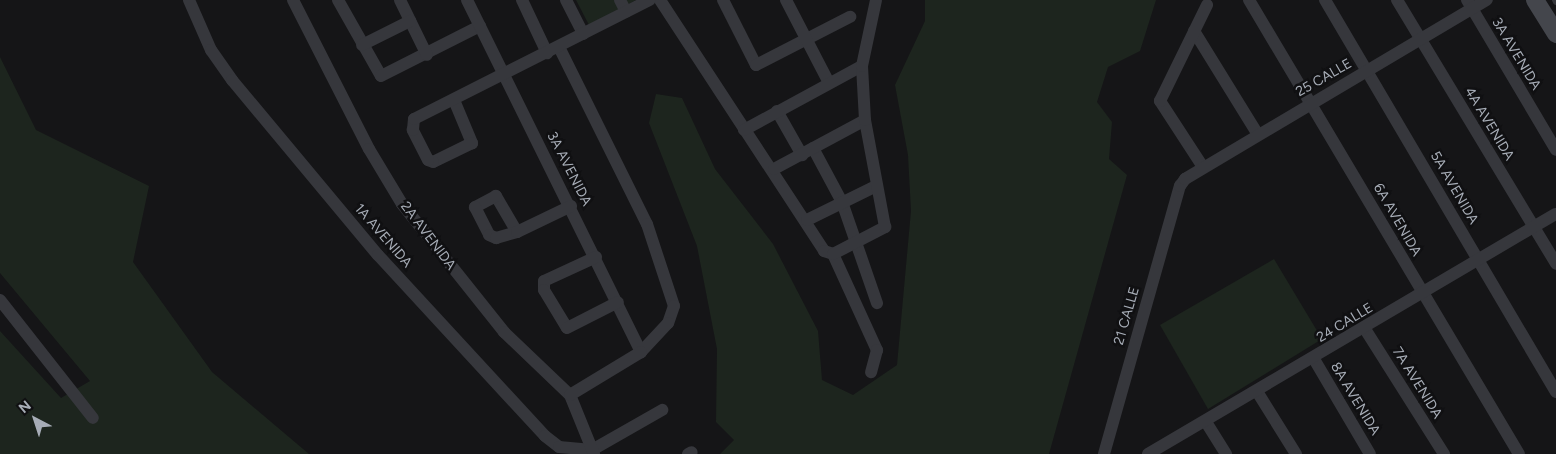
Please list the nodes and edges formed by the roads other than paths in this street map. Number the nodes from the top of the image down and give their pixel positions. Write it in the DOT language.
graph roads {
  1 [pos="189,0"];
  2 [pos="293,0"];
  3 [pos="338,0"];
  4 [pos="400,0"];
  5 [pos="467,0"];
  6 [pos="522,0"];
  7 [pos="566,0"];
  8 [pos="620,0"];
  9 [pos="650,0"];
  10 [pos="660,0"];
  11 [pos="723,0"];
  12 [pos="786,0"];
  13 [pos="876,0"];
  14 [pos="1250,0"];
  15 [pos="1326,0"];
  16 [pos="1397,0"];
  17 [pos="1487,0"];
  18 [pos="1536,0"];
  19 [pos="1207,5"];
  20 [pos="1469,5"];
  21 [pos="626,12"];
  22 [pos="850,17"];
  23 [pos="410,21"];
  24 [pos="480,26"];
  25 [pos="1194,32"];
  26 [pos="583,34"];
  27 [pos="1556,34"];
  28 [pos="1421,39"];
  29 [pos="806,40"];
  30 [pos="362,45"];
  31 [pos="559,47"];
  32 [pos="547,53"];
  33 [pos="427,55"];
  34 [pos="862,66"];
  35 [pos="1367,71"];
  36 [pos="505,76"];
  37 [pos="829,83"];
  38 [pos="454,100"];
  39 [pos="1311,104"];
  40 [pos="777,111"];
  41 [pos="864,120"];
  42 [pos="744,130"];
  43 [pos="1257,133"];
  44 [pos="813,148"];
  45 [pos="1556,150"];
  46 [pos="802,155"];
  47 [pos="1202,167"];
  48 [pos="774,169"];
  49 [pos="876,186"];
  50 [pos="1180,186"];
  51 [pos="842,202"];
  52 [pos="571,206"];
  53 [pos="1556,214"];
  54 [pos="807,220"];
  55 [pos="1534,228"];
  56 [pos="517,232"];
  57 [pos="856,244"];
  58 [pos="833,254"];
  59 [pos="596,257"];
  60 [pos="1479,260"];
  61 [pos="1556,264"];
  62 [pos="1422,294"];
  63 [pos="0,300"];
  64 [pos="618,302"];
  65 [pos="877,303"];
  66 [pos="1365,328"];
  67 [pos="641,352"];
  68 [pos="1314,359"];
  69 [pos="871,372"];
  70 [pos="1556,392"];
  71 [pos="1258,393"];
  72 [pos="570,395"];
  73 [pos="662,410"];
  74 [pos="93,418"];
  75 [pos="1206,422"];
  76 [pos="593,452"];
  77 [pos="1152,453"];
  78 [pos="1104,454"];
  79 [pos="1226,454"];
  80 [pos="1296,454"];
  81 [pos="1370,454"];
  82 [pos="1444,454"];
  83 [pos="1519,454"];
  1 -- 76 [label="street, 1A AVENIDA"];
  2 -- 72 [label="street, 2A AVENIDA"];
  3 -- 30 [label="street"];
  4 -- 23 [label="street"];
  5 -- 24 [label="street, 3A AVENIDA"];
  6 -- 32 [label="street"];
  7 -- 26 [label="street"];
  8 -- 21 [label="street"];
  9 -- 21 [label="street"];
  10 -- 42 [label="street"];
  11 -- 29 [label="street"];
  12 -- 29 [label="street"];
  13 -- 34 [label="street"];
  14 -- 39 [label="street, 6A AVENIDA"];
  15 -- 35 [label="street, 5A AVENIDA"];
  16 -- 28 [label="street, 4A AVENIDA"];
  17 -- 20 [label="street, 25 CALLE"];
  18 -- 27 [label="main road"];
  19 -- 25 [label="street"];
  20 -- 28 [label="street, 25 CALLE"];
  20 -- 45 [label="street, 3A AVENIDA"];
  21 -- 26 [label="street"];
  22 -- 29 [label="street"];
  23 -- 30 [label="street"];
  23 -- 33 [label="street"];
  24 -- 33 [label="street"];
  24 -- 36 [label="street, 3A AVENIDA"];
  25 -- 43 [label="street"];
  25 -- 47 [label="street"];
  26 -- 31 [label="street"];
  28 -- 35 [label="street, 25 CALLE"];
  28 -- 55 [label="street, 4A AVENIDA"];
  29 -- 37 [label="street"];
  30 -- 33 [label="street"];
  31 -- 32 [label="street"];
  31 -- 67 [label="street"];
  32 -- 36 [label="street"];
  34 -- 37 [label="street"];
  34 -- 41 [label="street"];
  35 -- 39 [label="street, 25 CALLE"];
  35 -- 60 [label="street, 5A AVENIDA"];
  36 -- 38 [label="street"];
  36 -- 52 [label="street, 3A AVENIDA"];
  37 -- 40 [label="street"];
  38 -- 38 [label="street"];
  39 -- 43 [label="street, 25 CALLE"];
  39 -- 62 [label="street, 6A AVENIDA"];
  40 -- 42 [label="street"];
  40 -- 46 [label="street"];
  41 -- 44 [label="street"];
  41 -- 49 [label="street"];
  42 -- 48 [label="street"];
  43 -- 47 [label="street, 25 CALLE"];
  44 -- 46 [label="street"];
  44 -- 51 [label="street"];
  46 -- 48 [label="street"];
  47 -- 50 [label="street, 25 CALLE"];
  48 -- 54 [label="street"];
  49 -- 51 [label="street"];
  49 -- 57 [label="street"];
  50 -- 78 [label="street, 21 CALLE"];
  51 -- 54 [label="street"];
  51 -- 57 [label="street"];
  52 -- 56 [label="street"];
  52 -- 59 [label="street, 3A AVENIDA"];
  53 -- 55 [label="street, 24 CALLE"];
  54 -- 58 [label="street"];
  55 -- 60 [label="street, 24 CALLE"];
  55 -- 61 [label="street, 4A AVENIDA"];
  57 -- 58 [label="street"];
  57 -- 65 [label="street"];
  58 -- 69 [label="street"];
  59 -- 64 [label="street, 3A AVENIDA"];
  59 -- 64 [label="street"];
  60 -- 62 [label="street, 24 CALLE"];
  60 -- 70 [label="street, 5A AVENIDA"];
  62 -- 66 [label="street, 24 CALLE"];
  62 -- 83 [label="street, 6A AVENIDA"];
  63 -- 74 [label="street"];
  64 -- 67 [label="street, 3A AVENIDA"];
  66 -- 68 [label="street, 24 CALLE"];
  66 -- 82 [label="street, 7A AVENIDA"];
  67 -- 72 [label="street"];
  68 -- 71 [label="street, 24 CALLE"];
  68 -- 81 [label="street, 8A AVENIDA"];
  71 -- 75 [label="street, 24 CALLE"];
  71 -- 80 [label="street"];
  72 -- 76 [label="street, 2A AVENIDA"];
  73 -- 76 [label="street"];
  75 -- 77 [label="street, 24 CALLE"];
  75 -- 79 [label="street"];
}
